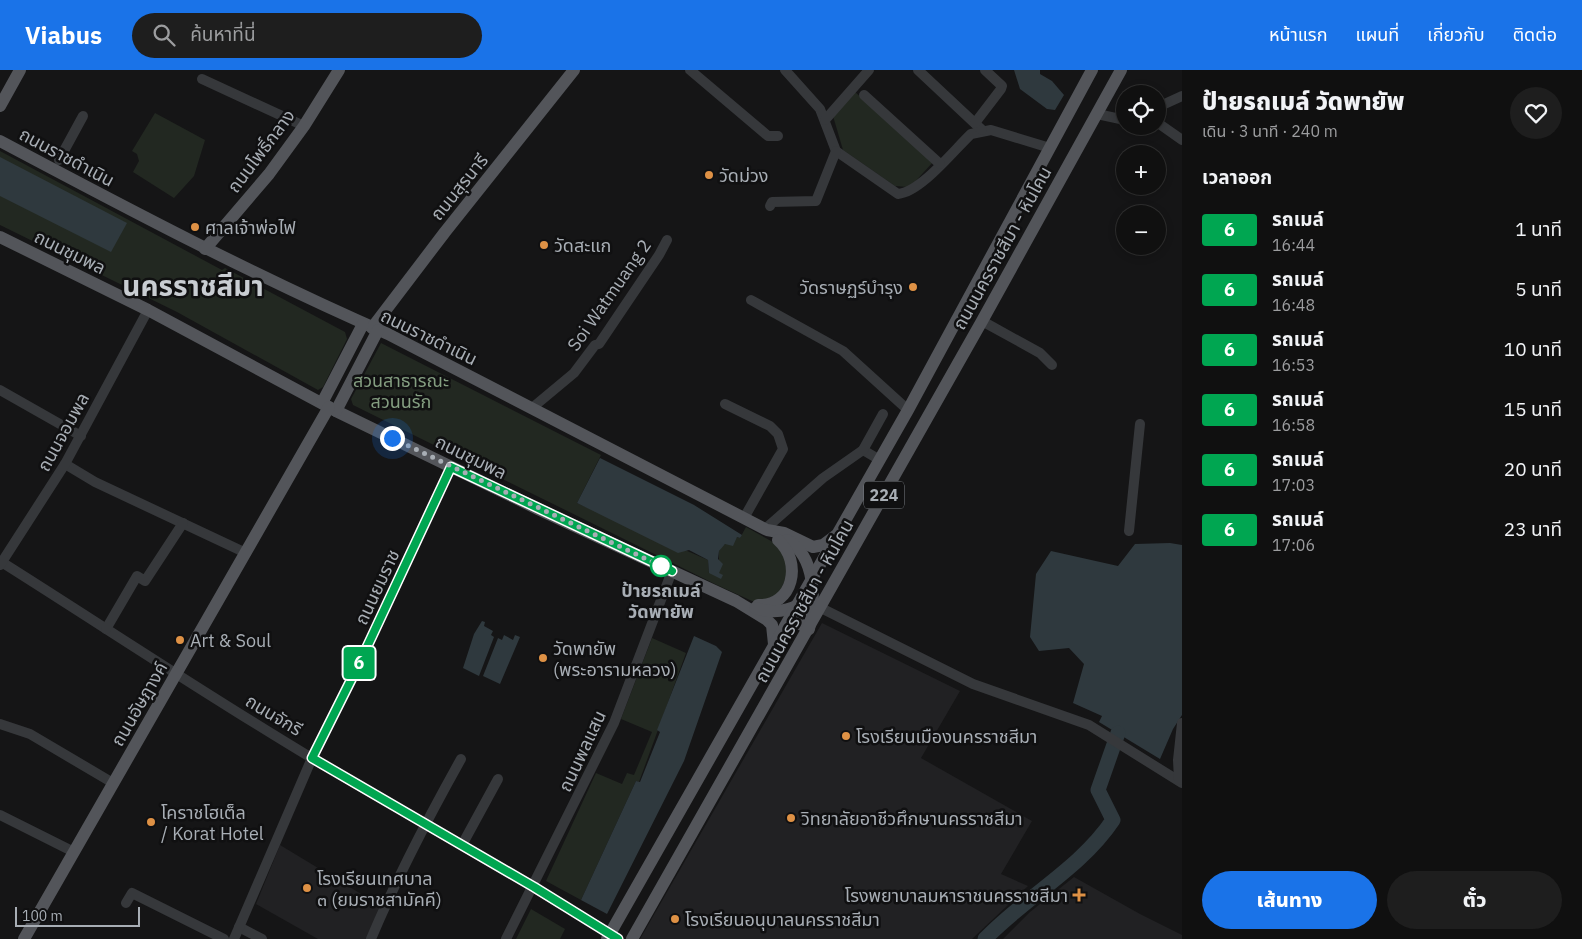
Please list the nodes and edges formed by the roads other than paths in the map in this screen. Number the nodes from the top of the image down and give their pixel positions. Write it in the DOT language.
graph roads {
  1 [pos="20,70"];
  2 [pos="339,70"];
  3 [pos="574,70"];
  4 [pos="690,70"];
  5 [pos="785,70"];
  6 [pos="869,70"];
  7 [pos="918,70"];
  8 [pos="985,70"];
  9 [pos="1092,70"];
  10 [pos="1121,70"];
  11 [pos="202,79"];
  12 [pos="864,94"];
  13 [pos="1182,96"];
  14 [pos="1166,103"];
  15 [pos="0,106"];
  16 [pos="1097,114"];
  17 [pos="83,116"];
  18 [pos="1116,118"];
  19 [pos="825,120"];
  20 [pos="304,126"];
  21 [pos="978,127"];
  22 [pos="1166,129"];
  23 [pos="778,136"];
  24 [pos="1182,140"];
  25 [pos="0,141"];
  26 [pos="1050,148"];
  27 [pos="836,151"];
  28 [pos="59,160"];
  29 [pos="940,164"];
  30 [pos="770,206"];
  31 [pos="0,237"];
  32 [pos="667,240"];
  33 [pos="205,249"];
  34 [pos="751,300"];
  35 [pos="148,310"];
  36 [pos="982,321"];
  37 [pos="371,328"];
  38 [pos="1052,365"];
  39 [pos="0,390"];
  40 [pos="725,404"];
  41 [pos="329,407"];
  42 [pos="532,408"];
  43 [pos="908,410"];
  44 [pos="884,414"];
  45 [pos="1140,424"];
  46 [pos="81,436"];
  47 [pos="863,450"];
  48 [pos="880,460"];
  49 [pos="65,464"];
  50 [pos="451,467"];
  51 [pos="744,518"];
  52 [pos="183,523"];
  53 [pos="766,529"];
  54 [pos="840,530"];
  55 [pos="1129,530"];
  56 [pos="246,553"];
  57 [pos="1,563"];
  58 [pos="820,567"];
  59 [pos="672,571"];
  60 [pos="837,578"];
  61 [pos="811,582"];
  62 [pos="736,601"];
  63 [pos="816,604"];
  64 [pos="798,606"];
  65 [pos="790,618"];
  66 [pos="106,629"];
  67 [pos="809,629"];
  68 [pos="773,649"];
  69 [pos="176,675"];
  70 [pos="1182,722"];
  71 [pos="0,724"];
  72 [pos="312,758"];
  73 [pos="460,759"];
  74 [pos="498,779"];
  75 [pos="1177,780"];
  76 [pos="113,783"];
  77 [pos="0,815"];
  78 [pos="426,823"];
  79 [pos="462,845"];
  80 [pos="74,852"];
  81 [pos="534,887"];
  82 [pos="126,903"];
  83 [pos="239,927"];
  84 [pos="612,937"];
  85 [pos="24,939"];
  86 [pos="224,939"];
  87 [pos="234,939"];
  88 [pos="262,939"];
  89 [pos="372,939"];
  90 [pos="506,939"];
  91 [pos="632,939"];
  1 -- 15 [label="main road"];
  2 -- 20 [label="main road, ถนนโพธิ์กลาง"];
  3 -- 37 [label="main road, ถนนสุรนารี"];
  4 -- 23 [label="street"];
  5 -- 19 [label="street"];
  6 -- 19 [label="street"];
  7 -- 21 [label="street"];
  8 -- 21 [label="street"];
  9 -- 26 [label="main road, ถนนนครราชสีมา - หินโคน / 224"];
  10 -- 16 [label="main road, ถนนนครราชสีมา - หินโคน / 224"];
  11 -- 20 [label="street"];
  12 -- 29 [label="street"];
  13 -- 14 [label="street"];
  16 -- 18 [label="street"];
  16 -- 36 [label="main road, ถนนนครราชสีมา - หินโคน / 224"];
  17 -- 28 [label="street"];
  19 -- 27 [label="street"];
  20 -- 33 [label="main road, ถนนโพธิ์กลาง"];
  21 -- 26 [label="street"];
  21 -- 29 [label="street"];
  22 -- 24 [label="street"];
  25 -- 33 [label="main road, ถนนราชดำเนิน"];
  26 -- 43 [label="main road, ถนนนครราชสีมา - หินโคน / 224"];
  27 -- 29 [label="street"];
  27 -- 30 [label="street"];
  31 -- 35 [label="main road, ถนนชุมพล"];
  32 -- 42 [label="street, Soi Watmuang 2"];
  33 -- 37 [label="main road, ถนนราชดำเนิน"];
  34 -- 43 [label="street"];
  35 -- 41 [label="main road, ถนนชุมพล"];
  35 -- 46 [label="street, ถนนจอมพล"];
  36 -- 38 [label="street"];
  36 -- 60 [label="main road, ถนนนครราชสีมา - หินโคน / 224"];
  37 -- 41 [label="main road, ถนนสุรนารี"];
  37 -- 42 [label="main road, ถนนราชดำเนิน"];
  39 -- 46 [label="street"];
  40 -- 51 [label="street"];
  41 -- 50 [label="main road, ถนนชุมพล"];
  41 -- 56 [label="main road, ถนนอัษฎางค์"];
  42 -- 51 [label="main road, ถนนราชดำเนิน"];
  43 -- 48 [label="main road, ถนนนครราชสีมา - หินโคน / 224"];
  44 -- 47 [label="street"];
  45 -- 55 [label="street"];
  46 -- 49 [label="street, ถนนจอมพล"];
  47 -- 48 [label="street"];
  47 -- 53 [label="street"];
  48 -- 54 [label="main road, ถนนนครราชสีมา - หินโคน / 224"];
  49 -- 52 [label="street"];
  49 -- 57 [label="street, ถนนจอมพล"];
  50 -- 59 [label="main road, ถนนชุมพล"];
  50 -- 72 [label="street, ถนนยมราช"];
  51 -- 53 [label="main road, ถนนราชดำเนิน"];
  52 -- 56 [label="street"];
  52 -- 66 [label="street"];
  53 -- 54 [label="main road, ถนนราชดำเนิน"];
  53 -- 61 [label="main road"];
  53 -- 62 [label="main road"];
  54 -- 58 [label="main road, ถนนนครราชสีมา - หินโคน / 224"];
  56 -- 69 [label="main road, ถนนอัษฎางค์"];
  57 -- 66 [label="street, ถนนจักรี"];
  58 -- 60 [label="main road"];
  58 -- 61 [label="main road, ถนนนครราชสีมา - หินโคน / 224"];
  59 -- 62 [label="main road, ถนนชุมพล"];
  59 -- 81 [label="street, ถนนพลแสน"];
  60 -- 63 [label="main road, ถนนนครราชสีมา - หินโคน / 224"];
  61 -- 63 [label="main road"];
  61 -- 64 [label="main road, ถนนนครราชสีมา - หินโคน / 224"];
  62 -- 64 [label="main road"];
  62 -- 68 [label="main road, ถนนชุมพล"];
  63 -- 64 [label="main road"];
  63 -- 65 [label="main road"];
  63 -- 67 [label="main road, ถนนนครราชสีมา - หินโคน / 224"];
  63 -- 75 [label="street"];
  64 -- 65 [label="main road, ถนนนครราชสีมา - หินโคน / 224"];
  65 -- 67 [label="main road"];
  65 -- 68 [label="main road, ถนนนครราชสีมา - หินโคน / 224"];
  66 -- 69 [label="street, ถนนจักรี"];
  67 -- 91 [label="main road, ถนนนครราชสีมา - หินโคน / 224"];
  68 -- 84 [label="main road, ถนนนครราชสีมา - หินโคน / 224"];
  69 -- 72 [label="street, ถนนจักรี"];
  69 -- 76 [label="main road, ถนนอัษฎางค์"];
  70 -- 75 [label="street"];
  71 -- 76 [label="street"];
  72 -- 78 [label="street, ถนนจักรี"];
  72 -- 83 [label="street, ถนนยมราช"];
  73 -- 78 [label="street"];
  74 -- 79 [label="street"];
  76 -- 80 [label="main road, ถนนอัษฎางค์"];
  77 -- 80 [label="street"];
  78 -- 79 [label="street, ถนนจักรี"];
  78 -- 89 [label="street"];
  79 -- 81 [label="street, ถนนจักรี"];
  80 -- 85 [label="main road, ถนนอัษฎางค์"];
  81 -- 84 [label="street, ถนนจักรี"];
  81 -- 90 [label="street, ถนนพลแสน"];
  82 -- 86 [label="street"];
  83 -- 87 [label="street, ถนนยมราช"];
  83 -- 88 [label="street"];
}
